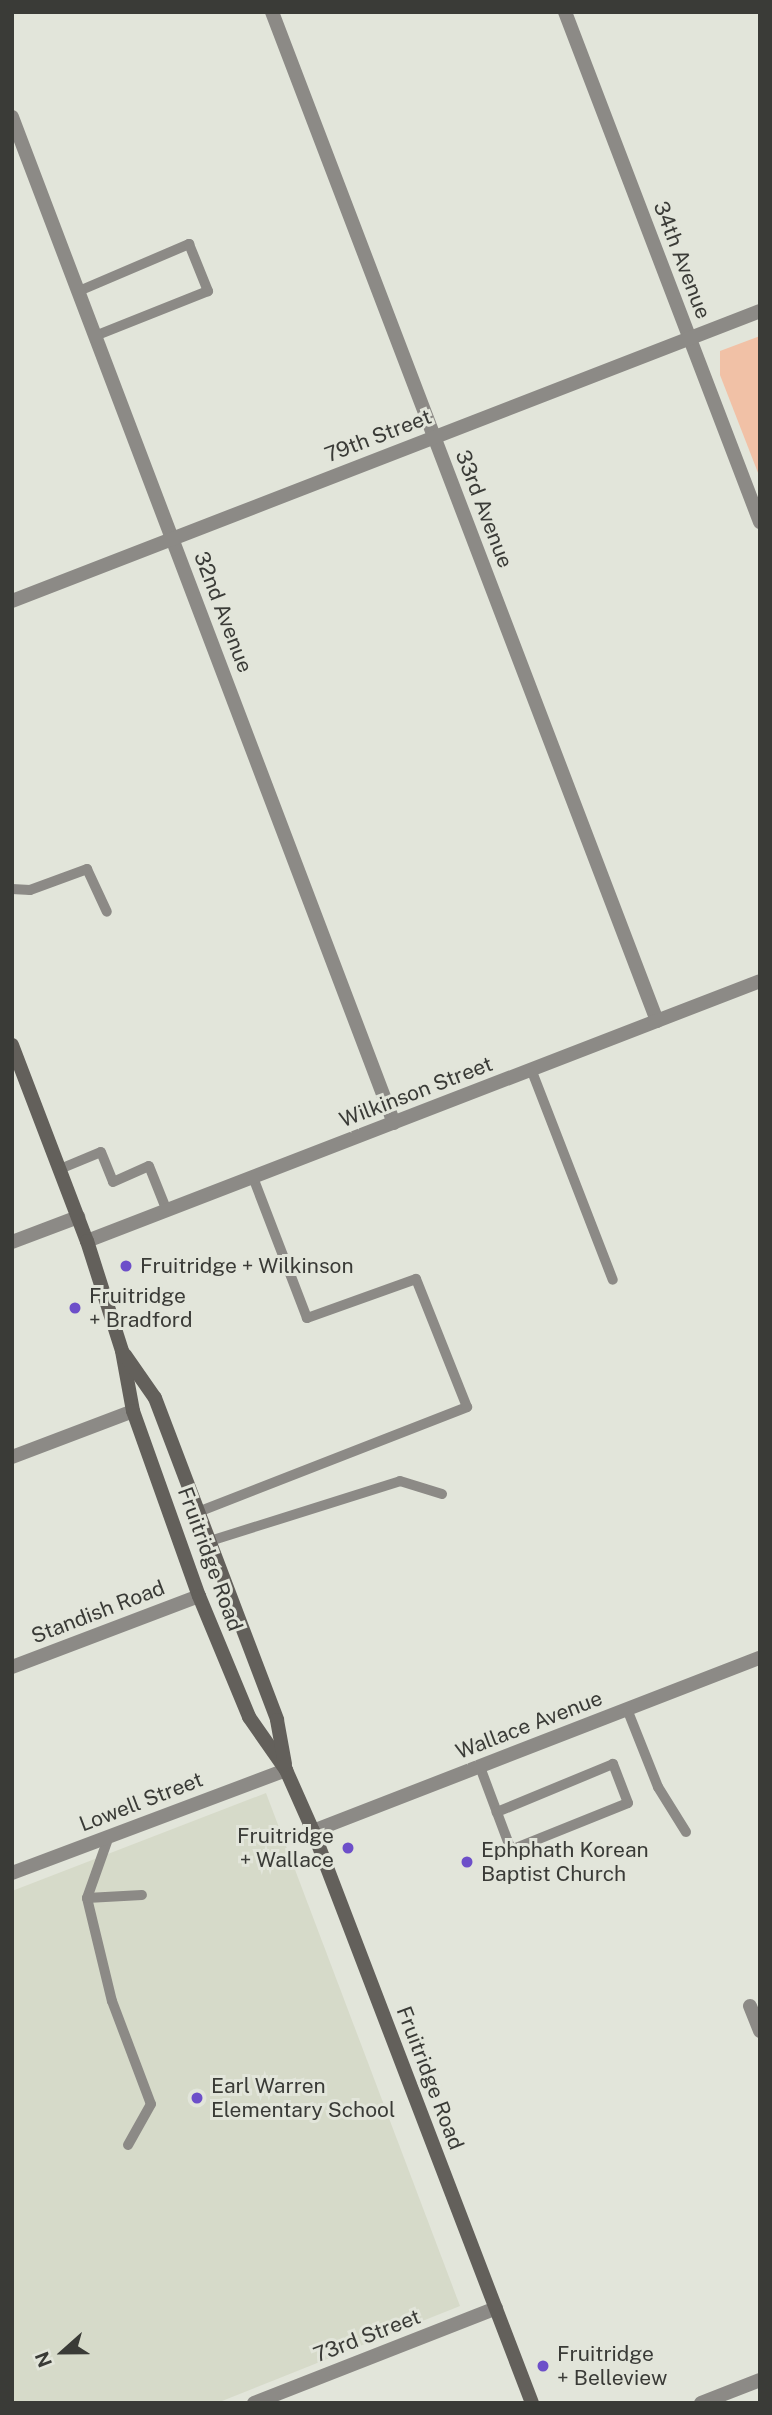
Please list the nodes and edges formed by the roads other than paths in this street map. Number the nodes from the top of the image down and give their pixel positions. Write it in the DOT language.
graph roads {
  1 [pos="272,12"];
  2 [pos="565,12"];
  3 [pos="12,117"];
  4 [pos="79,292"];
  5 [pos="760,311"];
  6 [pos="95,336"];
  7 [pos="690,338"];
  8 [pos="434,437"];
  9 [pos="760,522"];
  10 [pos="172,538"];
  11 [pos="12,601"];
  12 [pos="12,889"];
  13 [pos="107,912"];
  14 [pos="760,981"];
  15 [pos="657,1021"];
  16 [pos="12,1045"];
  17 [pos="531,1069"];
  18 [pos="394,1123"];
  19 [pos="60,1170"];
  20 [pos="253,1177"];
  21 [pos="166,1211"];
  22 [pos="78,1217"];
  23 [pos="88,1241"];
  24 [pos="12,1242"];
  25 [pos="613,1280"];
  26 [pos="122,1351"];
  27 [pos="132,1411"];
  28 [pos="12,1457"];
  29 [pos="442,1494"];
  30 [pos="198,1512"];
  31 [pos="210,1541"];
  32 [pos="200,1596"];
  33 [pos="760,1658"];
  34 [pos="12,1667"];
  35 [pos="627,1709"];
  36 [pos="480,1767"];
  37 [pos="286,1770"];
  38 [pos="497,1812"];
  39 [pos="313,1831"];
  40 [pos="686,1832"];
  41 [pos="109,1836"];
  42 [pos="12,1873"];
  43 [pos="142,1895"];
  44 [pos="87,1898"];
  45 [pos="750,2006"];
  46 [pos="760,2031"];
  47 [pos="128,2145"];
  48 [pos="496,2308"];
  49 [pos="760,2380"];
  50 [pos="710,2401"];
  51 [pos="254,2403"];
  52 [pos="532,2403"];
  1 -- 8 [label="street, 33rd Avenue"];
  2 -- 7 [label="street, 34th Avenue"];
  3 -- 4 [label="street, 32nd Avenue"];
  4 -- 6 [label="street, 32nd Avenue"];
  4 -- 6 [label="lane"];
  5 -- 7 [label="street, 79th Street"];
  6 -- 10 [label="street, 32nd Avenue"];
  7 -- 8 [label="street, 79th Street"];
  7 -- 9 [label="street, 34th Avenue"];
  8 -- 10 [label="street, 79th Street"];
  8 -- 15 [label="street, 33rd Avenue"];
  10 -- 11 [label="street, 79th Street"];
  10 -- 18 [label="street, 32nd Avenue"];
  12 -- 13 [label="lane"];
  14 -- 15 [label="street, Wilkinson Street"];
  15 -- 17 [label="street, Wilkinson Street"];
  16 -- 19 [label="main road, Fruitridge Road"];
  17 -- 18 [label="street, Wilkinson Street"];
  17 -- 25 [label="lane"];
  18 -- 20 [label="street, Wilkinson Street"];
  19 -- 21 [label="lane"];
  19 -- 22 [label="main road, Fruitridge Road"];
  20 -- 21 [label="street, Wilkinson Street"];
  20 -- 30 [label="lane"];
  21 -- 23 [label="street, Wilkinson Street"];
  22 -- 23 [label="main road, Fruitridge Road"];
  22 -- 24 [label="street"];
  23 -- 26 [label="main road, Fruitridge Road"];
  26 -- 27 [label="main road, Fruitridge Road"];
  26 -- 30 [label="main road, Fruitridge Road"];
  27 -- 28 [label="street"];
  27 -- 32 [label="main road, Fruitridge Road"];
  29 -- 31 [label="lane"];
  30 -- 31 [label="main road, Fruitridge Road"];
  31 -- 37 [label="main road, Fruitridge Road"];
  32 -- 34 [label="street, Standish Road"];
  32 -- 37 [label="main road, Fruitridge Road"];
  33 -- 35 [label="street, Wallace Avenue"];
  35 -- 36 [label="street, Wallace Avenue"];
  35 -- 40 [label="lane"];
  36 -- 38 [label="lane"];
  36 -- 39 [label="street, Wallace Avenue"];
  37 -- 39 [label="main road, Fruitridge Road"];
  37 -- 41 [label="street, Lowell Street"];
  38 -- 38 [label="lane"];
  39 -- 48 [label="main road, Fruitridge Road"];
  41 -- 42 [label="street, Lowell Street"];
  41 -- 44 [label="lane"];
  43 -- 44 [label="lane"];
  44 -- 47 [label="lane"];
  45 -- 46 [label="street"];
  48 -- 51 [label="street, 73rd Street"];
  48 -- 52 [label="main road, Fruitridge Road"];
  49 -- 50 [label="street"];
}
